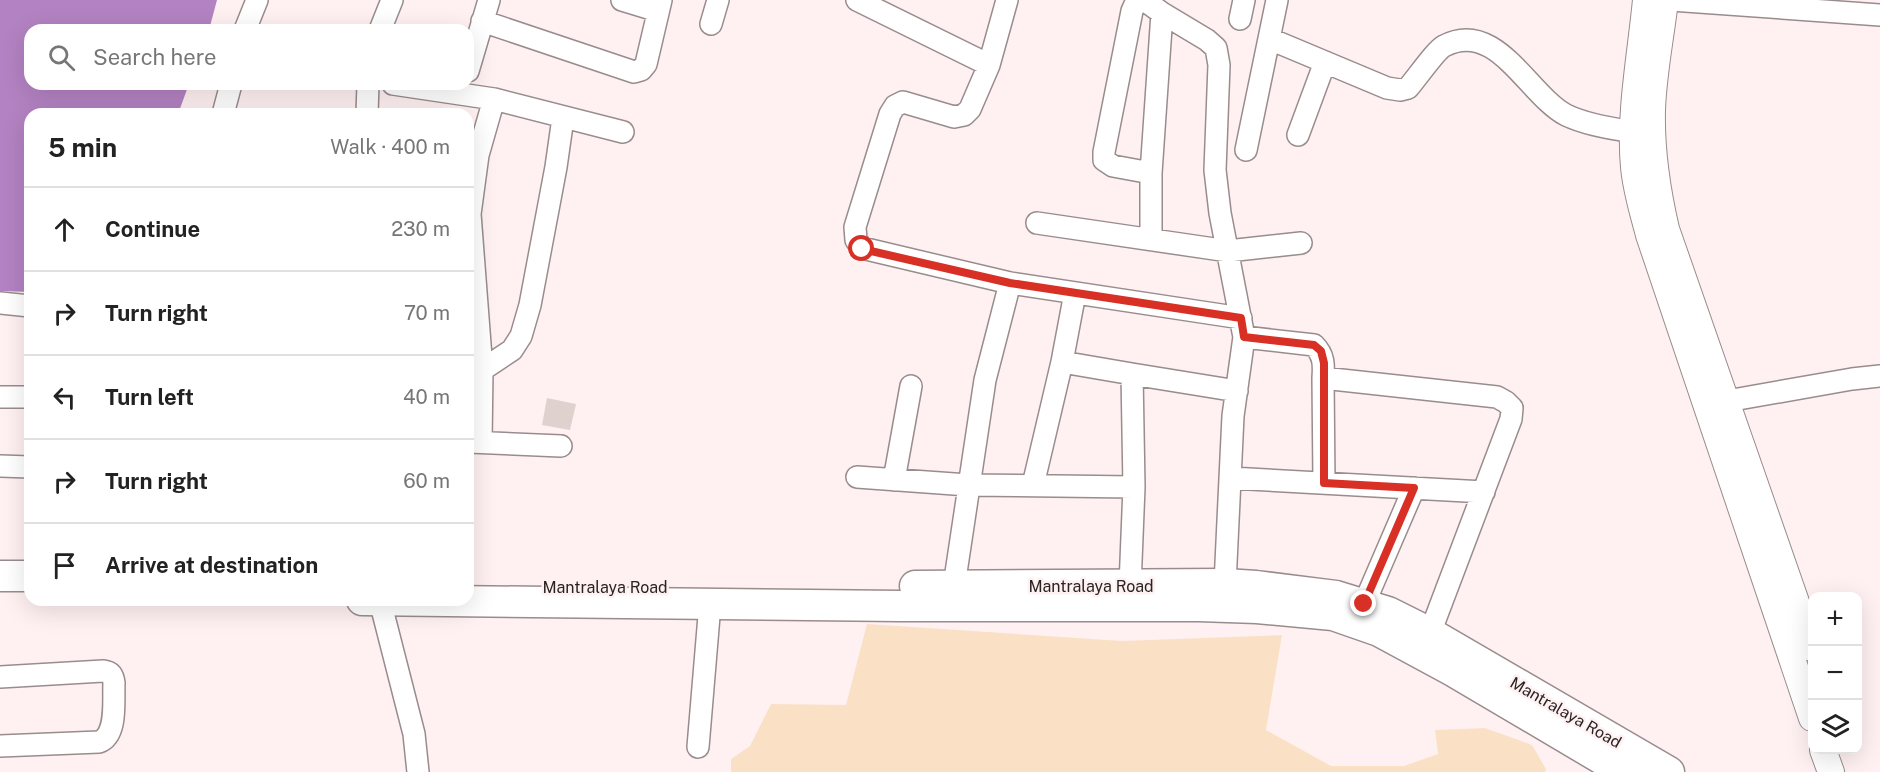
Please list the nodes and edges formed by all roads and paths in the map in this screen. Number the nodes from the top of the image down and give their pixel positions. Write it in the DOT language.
graph roads {
  1 [pos="257,0"];
  2 [pos="392,0"];
  3 [pos="489,0"];
  4 [pos="622,0"];
  5 [pos="718,0"];
  6 [pos="857,0"];
  7 [pos="1007,0"];
  8 [pos="1276,0"];
  9 [pos="1646,0"];
  10 [pos="1665,0"];
  11 [pos="1671,0"];
  12 [pos="1133,3"];
  13 [pos="660,6"];
  14 [pos="1162,13"];
  15 [pos="1880,15"];
  16 [pos="482,21"];
  17 [pos="248,24"];
  18 [pos="382,24"];
  19 [pos="711,24"];
  20 [pos="1270,39"];
  21 [pos="474,50"];
  22 [pos="1324,62"];
  23 [pos="989,65"];
  24 [pos="229,90"];
  25 [pos="368,90"];
  26 [pos="469,90"];
  27 [pos="494,99"];
  28 [pos="225,108"];
  29 [pos="367,108"];
  30 [pos="563,118"];
  31 [pos="623,132"];
  32 [pos="1633,132"];
  33 [pos="1298,135"];
  34 [pos="1246,150"];
  35 [pos="474,151"];
  36 [pos="1151,173"];
  37 [pos="1037,223"];
  38 [pos="1151,239"];
  39 [pos="1300,243"];
  40 [pos="1228,251"];
  41 [pos="474,266"];
  42 [pos="1010,283"];
  43 [pos="1075,293"];
  44 [pos="0,303"];
  45 [pos="24,305"];
  46 [pos="1242,327"];
  47 [pos="1062,362"];
  48 [pos="482,370"];
  49 [pos="1132,374"];
  50 [pos="1880,376"];
  51 [pos="1323,378"];
  52 [pos="911,386"];
  53 [pos="1237,391"];
  54 [pos="0,397"];
  55 [pos="24,397"];
  56 [pos="1727,400"];
  57 [pos="474,442"];
  58 [pos="561,446"];
  59 [pos="0,466"];
  60 [pos="24,467"];
  61 [pos="857,477"];
  62 [pos="1231,478"];
  63 [pos="894,480"];
  64 [pos="1324,483"];
  65 [pos="968,485"];
  66 [pos="1033,485"];
  67 [pos="1134,487"];
  68 [pos="1414,488"];
  69 [pos="1484,492"];
  70 [pos="0,576"];
  71 [pos="24,576"];
  72 [pos="1224,585"];
  73 [pos="474,586"];
  74 [pos="954,586"];
  75 [pos="1130,586"];
  76 [pos="0,596"];
  77 [pos="24,596"];
  78 [pos="474,601"];
  79 [pos="710,604"];
  80 [pos="1364,604"];
  81 [pos="381,606"];
  82 [pos="1430,633"];
  83 [pos="1811,646"];
  84 [pos="0,677"];
  85 [pos="1808,706"];
  86 [pos="0,746"];
  87 [pos="699,747"];
  88 [pos="1824,754"];
  89 [pos="1843,754"];
  90 [pos="418,772"];
  91 [pos="1624,772"];
  92 [pos="1669,772"];
  93 [pos="1831,772"];
  94 [pos="1848,772"];
  1 -- 17 [label="street"];
  2 -- 18 [label="street"];
  3 -- 16 [label="street"];
  4 -- 13 [label="street"];
  5 -- 19 [label="street"];
  6 -- 23 [label="street"];
  7 -- 23 [label="street"];
  8 -- 20 [label="street"];
  9 -- 32 [label="main road"];
  10 -- 56 [label="main road"];
  11 -- 15 [label="street"];
  12 -- 14 [label="street"];
  12 -- 36 [label="street"];
  13 -- 16 [label="street"];
  14 -- 36 [label="street"];
  14 -- 40 [label="street"];
  16 -- 21 [label="street"];
  20 -- 22 [label="street"];
  20 -- 34 [label="street"];
  22 -- 32 [label="street"];
  22 -- 33 [label="street"];
  23 -- 42 [label="street"];
  24 -- 28 [label="street"];
  25 -- 29 [label="street"];
  26 -- 27 [label="street"];
  27 -- 30 [label="street"];
  27 -- 35 [label="street"];
  30 -- 31 [label="street"];
  30 -- 48 [label="street"];
  32 -- 85 [label="main road"];
  36 -- 38 [label="street"];
  37 -- 38 [label="street"];
  38 -- 40 [label="street"];
  39 -- 40 [label="street"];
  40 -- 46 [label="street"];
  41 -- 48 [label="street"];
  42 -- 43 [label="street"];
  42 -- 65 [label="street"];
  43 -- 46 [label="street"];
  43 -- 47 [label="street"];
  44 -- 45 [label="street"];
  46 -- 51 [label="street"];
  46 -- 53 [label="street"];
  47 -- 49 [label="street"];
  47 -- 66 [label="street"];
  48 -- 57 [label="street"];
  49 -- 53 [label="street"];
  49 -- 67 [label="street"];
  50 -- 56 [label="street"];
  51 -- 64 [label="street"];
  51 -- 69 [label="street"];
  52 -- 63 [label="street"];
  53 -- 62 [label="street"];
  54 -- 55 [label="street"];
  56 -- 83 [label="main road"];
  57 -- 58 [label="street"];
  59 -- 60 [label="street"];
  61 -- 63 [label="street"];
  62 -- 64 [label="street"];
  62 -- 72 [label="street"];
  63 -- 65 [label="street"];
  64 -- 68 [label="street"];
  65 -- 66 [label="street"];
  65 -- 74 [label="street"];
  66 -- 67 [label="street"];
  67 -- 75 [label="street"];
  68 -- 69 [label="street"];
  68 -- 80 [label="street"];
  69 -- 82 [label="street"];
  70 -- 71 [label="highway"];
  72 -- 75 [label="highway, Mantralaya Road"];
  72 -- 80 [label="highway, Mantralaya Road"];
  73 -- 74 [label="highway, Mantralaya Road"];
  74 -- 75 [label="highway, Mantralaya Road"];
  76 -- 77 [label="highway"];
  78 -- 79 [label="highway"];
  79 -- 87 [label="street"];
  79 -- 91 [label="highway"];
  80 -- 82 [label="highway, Mantralaya Road"];
  81 -- 90 [label="street"];
  82 -- 92 [label="highway, Mantralaya Road"];
  84 -- 86 [label="street"];
  88 -- 93 [label="main road"];
  89 -- 94 [label="main road"];
}
